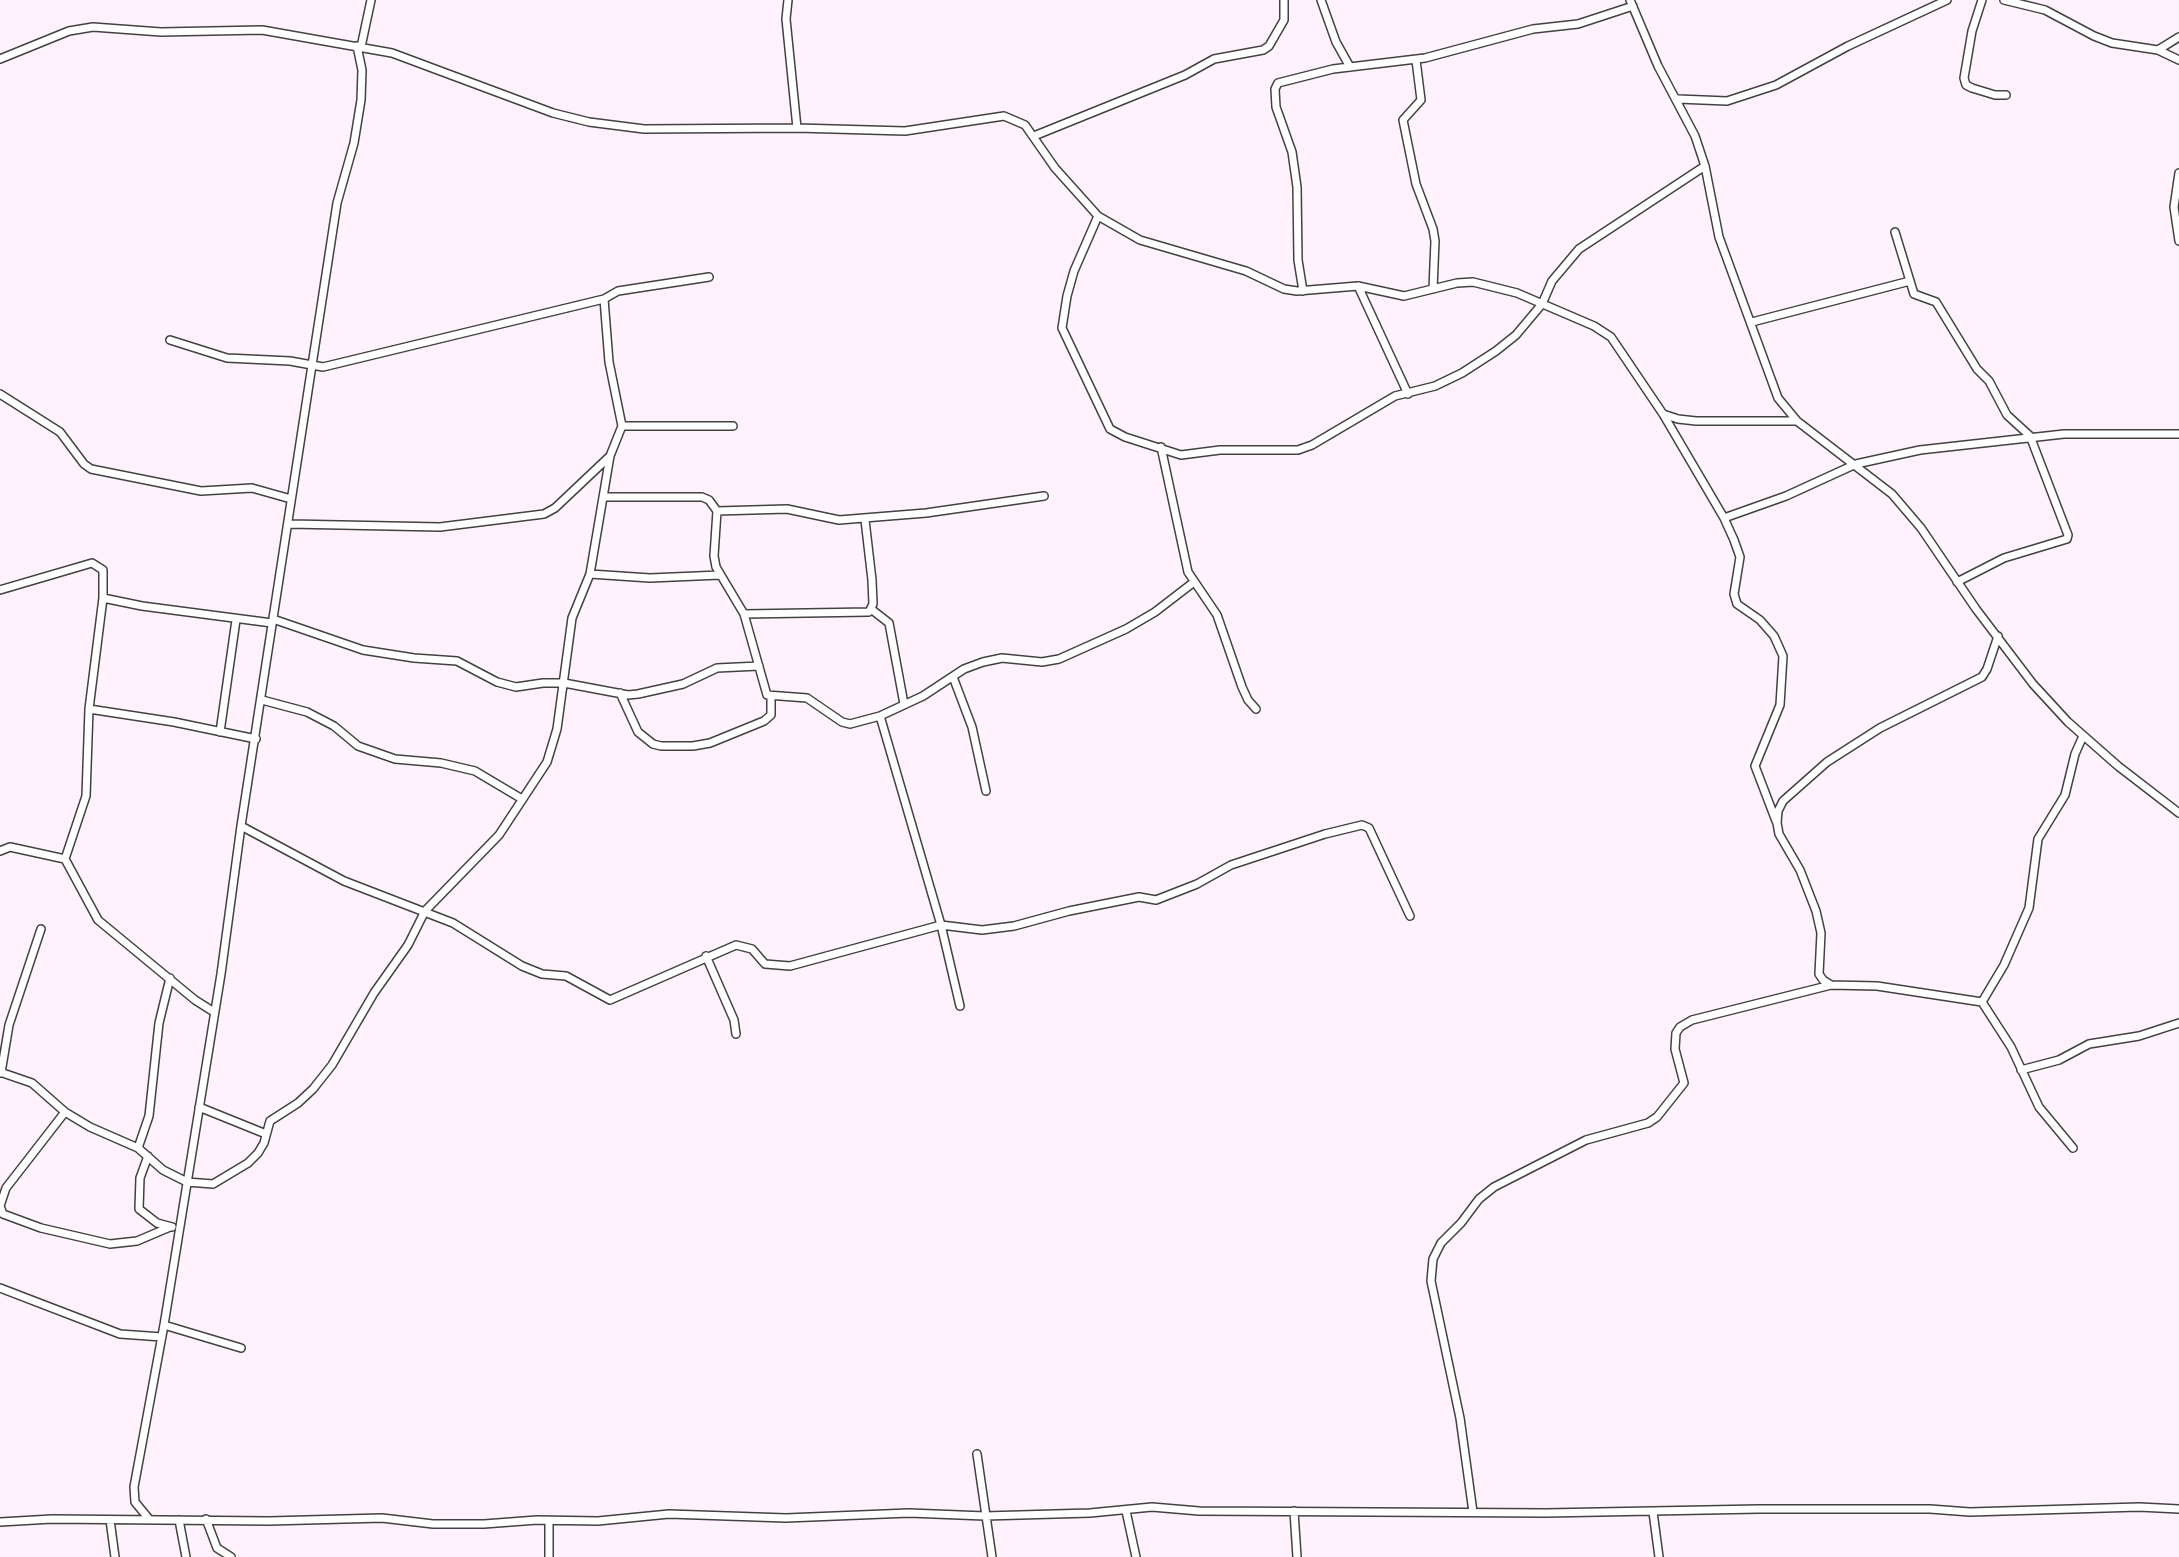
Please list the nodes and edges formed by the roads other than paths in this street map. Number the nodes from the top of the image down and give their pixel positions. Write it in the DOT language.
graph roads {
  1 [pos="371,0"];
  2 [pos="788,0"];
  3 [pos="1284,0"];
  4 [pos="1321,0"];
  5 [pos="1947,0"];
  6 [pos="1982,0"];
  7 [pos="2004,0"];
  8 [pos="1631,3"];
  9 [pos="2179,37"];
  10 [pos="359,47"];
  11 [pos="2158,50"];
  12 [pos="0,59"];
  13 [pos="1416,60"];
  14 [pos="2179,60"];
  15 [pos="1350,67"];
  16 [pos="2006,95"];
  17 [pos="1678,99"];
  18 [pos="797,128"];
  19 [pos="1034,136"];
  20 [pos="1705,166"];
  21 [pos="2179,173"];
  22 [pos="1098,216"];
  23 [pos="1895,232"];
  24 [pos="2179,241"];
  25 [pos="709,277"];
  26 [pos="1910,281"];
  27 [pos="1358,286"];
  28 [pos="1433,289"];
  29 [pos="1303,291"];
  30 [pos="604,298"];
  31 [pos="1542,304"];
  32 [pos="1752,322"];
  33 [pos="170,340"];
  34 [pos="312,363"];
  35 [pos="0,394"];
  36 [pos="1407,394"];
  37 [pos="1663,414"];
  38 [pos="1797,421"];
  39 [pos="622,426"];
  40 [pos="733,426"];
  41 [pos="2179,434"];
  42 [pos="2030,436"];
  43 [pos="1161,447"];
  44 [pos="610,456"];
  45 [pos="1856,465"];
  46 [pos="1044,496"];
  47 [pos="603,497"];
  48 [pos="291,499"];
  49 [pos="717,511"];
  50 [pos="1724,518"];
  51 [pos="865,520"];
  52 [pos="290,524"];
  53 [pos="590,574"];
  54 [pos="720,575"];
  55 [pos="1194,582"];
  56 [pos="1957,582"];
  57 [pos="0,590"];
  58 [pos="103,598"];
  59 [pos="871,609"];
  60 [pos="744,614"];
  61 [pos="236,620"];
  62 [pos="272,621"];
  63 [pos="1998,636"];
  64 [pos="759,666"];
  65 [pos="953,677"];
  66 [pos="564,682"];
  67 [pos="620,693"];
  68 [pos="771,697"];
  69 [pos="262,700"];
  70 [pos="904,704"];
  71 [pos="89,709"];
  72 [pos="1256,709"];
  73 [pos="880,716"];
  74 [pos="220,732"];
  75 [pos="2083,736"];
  76 [pos="256,739"];
  77 [pos="986,791"];
  78 [pos="522,799"];
  79 [pos="2179,813"];
  80 [pos="1777,823"];
  81 [pos="241,826"];
  82 [pos="0,851"];
  83 [pos="65,859"];
  84 [pos="425,911"];
  85 [pos="1410,916"];
  86 [pos="941,925"];
  87 [pos="41,929"];
  88 [pos="706,956"];
  89 [pos="170,978"];
  90 [pos="1831,985"];
  91 [pos="1982,1002"];
  92 [pos="960,1006"];
  93 [pos="214,1012"];
  94 [pos="2179,1023"];
  95 [pos="736,1034"];
  96 [pos="2021,1070"];
  97 [pos="1,1073"];
  98 [pos="199,1107"];
  99 [pos="65,1112"];
  100 [pos="266,1134"];
  101 [pos="138,1148"];
  102 [pos="2073,1148"];
  103 [pos="148,1156"];
  104 [pos="187,1182"];
  105 [pos="170,1227"];
  106 [pos="180,1228"];
  107 [pos="0,1288"];
  108 [pos="164,1325"];
  109 [pos="162,1337"];
  110 [pos="242,1348"];
  111 [pos="977,1454"];
  112 [pos="2179,1509"];
  113 [pos="1126,1511"];
  114 [pos="1294,1511"];
  115 [pos="1473,1512"];
  116 [pos="1653,1512"];
  117 [pos="985,1516"];
  118 [pos="149,1519"];
  119 [pos="206,1519"];
  120 [pos="110,1520"];
  121 [pos="179,1520"];
  122 [pos="0,1522"];
  123 [pos="549,1522"];
  124 [pos="115,1557"];
  125 [pos="186,1557"];
  126 [pos="231,1557"];
  127 [pos="549,1557"];
  128 [pos="992,1557"];
  129 [pos="1136,1557"];
  130 [pos="1297,1557"];
  131 [pos="1659,1557"];
  1 -- 10 [label="street"];
  2 -- 18 [label="street"];
  3 -- 19 [label="street"];
  4 -- 15 [label="street"];
  5 -- 17 [label="street"];
  6 -- 16 [label="street"];
  7 -- 11 [label="street"];
  8 -- 13 [label="street"];
  8 -- 17 [label="street"];
  9 -- 11 [label="street"];
  10 -- 12 [label="street"];
  10 -- 18 [label="street"];
  10 -- 34 [label="street"];
  11 -- 14 [label="street"];
  13 -- 15 [label="street"];
  13 -- 28 [label="street"];
  15 -- 29 [label="street"];
  17 -- 20 [label="street"];
  18 -- 19 [label="street"];
  19 -- 22 [label="street"];
  20 -- 31 [label="street"];
  20 -- 32 [label="street"];
  21 -- 24 [label="street"];
  22 -- 29 [label="street"];
  22 -- 43 [label="street"];
  23 -- 26 [label="street"];
  25 -- 30 [label="street"];
  26 -- 32 [label="street"];
  26 -- 42 [label="street"];
  27 -- 28 [label="street"];
  27 -- 29 [label="street"];
  27 -- 36 [label="street"];
  28 -- 31 [label="street"];
  30 -- 34 [label="street"];
  30 -- 39 [label="street"];
  31 -- 36 [label="street"];
  31 -- 37 [label="street"];
  32 -- 38 [label="street"];
  33 -- 34 [label="street"];
  34 -- 48 [label="street"];
  35 -- 48 [label="street"];
  36 -- 43 [label="street"];
  37 -- 38 [label="street"];
  37 -- 50 [label="street"];
  38 -- 45 [label="street"];
  39 -- 40 [label="street"];
  39 -- 44 [label="street"];
  41 -- 42 [label="street"];
  42 -- 45 [label="street"];
  42 -- 56 [label="street"];
  43 -- 55 [label="street"];
  44 -- 47 [label="street"];
  44 -- 52 [label="street"];
  45 -- 50 [label="street"];
  45 -- 56 [label="street"];
  46 -- 51 [label="street"];
  47 -- 49 [label="street"];
  47 -- 53 [label="street"];
  48 -- 52 [label="street"];
  49 -- 51 [label="street"];
  49 -- 54 [label="street"];
  50 -- 80 [label="street"];
  51 -- 59 [label="street"];
  52 -- 62 [label="street"];
  53 -- 54 [label="street"];
  53 -- 66 [label="street"];
  54 -- 60 [label="street"];
  55 -- 65 [label="street"];
  55 -- 72 [label="street"];
  56 -- 63 [label="street"];
  57 -- 58 [label="street"];
  58 -- 61 [label="street"];
  58 -- 71 [label="street"];
  59 -- 60 [label="street"];
  59 -- 70 [label="street"];
  60 -- 64 [label="street"];
  61 -- 62 [label="street"];
  61 -- 74 [label="street"];
  62 -- 66 [label="street"];
  62 -- 69 [label="street"];
  63 -- 75 [label="street"];
  63 -- 80 [label="street"];
  64 -- 67 [label="street"];
  64 -- 68 [label="street"];
  65 -- 70 [label="street"];
  65 -- 77 [label="street"];
  66 -- 67 [label="street"];
  66 -- 78 [label="street"];
  67 -- 68 [label="street"];
  68 -- 73 [label="street"];
  69 -- 76 [label="street"];
  69 -- 78 [label="street"];
  70 -- 73 [label="street"];
  71 -- 74 [label="street"];
  71 -- 83 [label="street"];
  73 -- 86 [label="street"];
  74 -- 76 [label="street"];
  75 -- 79 [label="street"];
  75 -- 91 [label="street"];
  76 -- 81 [label="street"];
  78 -- 84 [label="street"];
  80 -- 90 [label="street"];
  81 -- 84 [label="street"];
  81 -- 93 [label="street"];
  82 -- 83 [label="street"];
  83 -- 89 [label="street"];
  84 -- 88 [label="street"];
  84 -- 100 [label="street"];
  85 -- 86 [label="street"];
  86 -- 88 [label="street"];
  86 -- 92 [label="street"];
  87 -- 97 [label="street"];
  88 -- 95 [label="street"];
  89 -- 93 [label="street"];
  89 -- 101 [label="street"];
  90 -- 91 [label="street"];
  90 -- 115 [label="street"];
  91 -- 96 [label="street"];
  93 -- 98 [label="street"];
  94 -- 96 [label="street"];
  96 -- 102 [label="street"];
  97 -- 99 [label="street"];
  98 -- 100 [label="street"];
  98 -- 104 [label="street"];
  99 -- 101 [label="street"];
  99 -- 105 [label="street"];
  100 -- 104 [label="street"];
  101 -- 103 [label="street"];
  103 -- 104 [label="street"];
  103 -- 105 [label="street"];
  104 -- 106 [label="street"];
  105 -- 106 [label="street"];
  106 -- 108 [label="street"];
  107 -- 109 [label="street"];
  108 -- 109 [label="street"];
  108 -- 110 [label="street"];
  109 -- 118 [label="street"];
  111 -- 117 [label="street"];
  112 -- 116 [label="street"];
  113 -- 114 [label="street"];
  113 -- 117 [label="street"];
  113 -- 129 [label="street"];
  114 -- 115 [label="street"];
  114 -- 130 [label="street"];
  115 -- 116 [label="street"];
  116 -- 131 [label="street"];
  117 -- 123 [label="street"];
  117 -- 128 [label="street"];
  118 -- 120 [label="street"];
  118 -- 121 [label="street"];
  119 -- 121 [label="street"];
  119 -- 123 [label="street"];
  119 -- 126 [label="street"];
  120 -- 122 [label="street"];
  120 -- 124 [label="street"];
  121 -- 125 [label="street"];
  123 -- 127 [label="street"];
}
